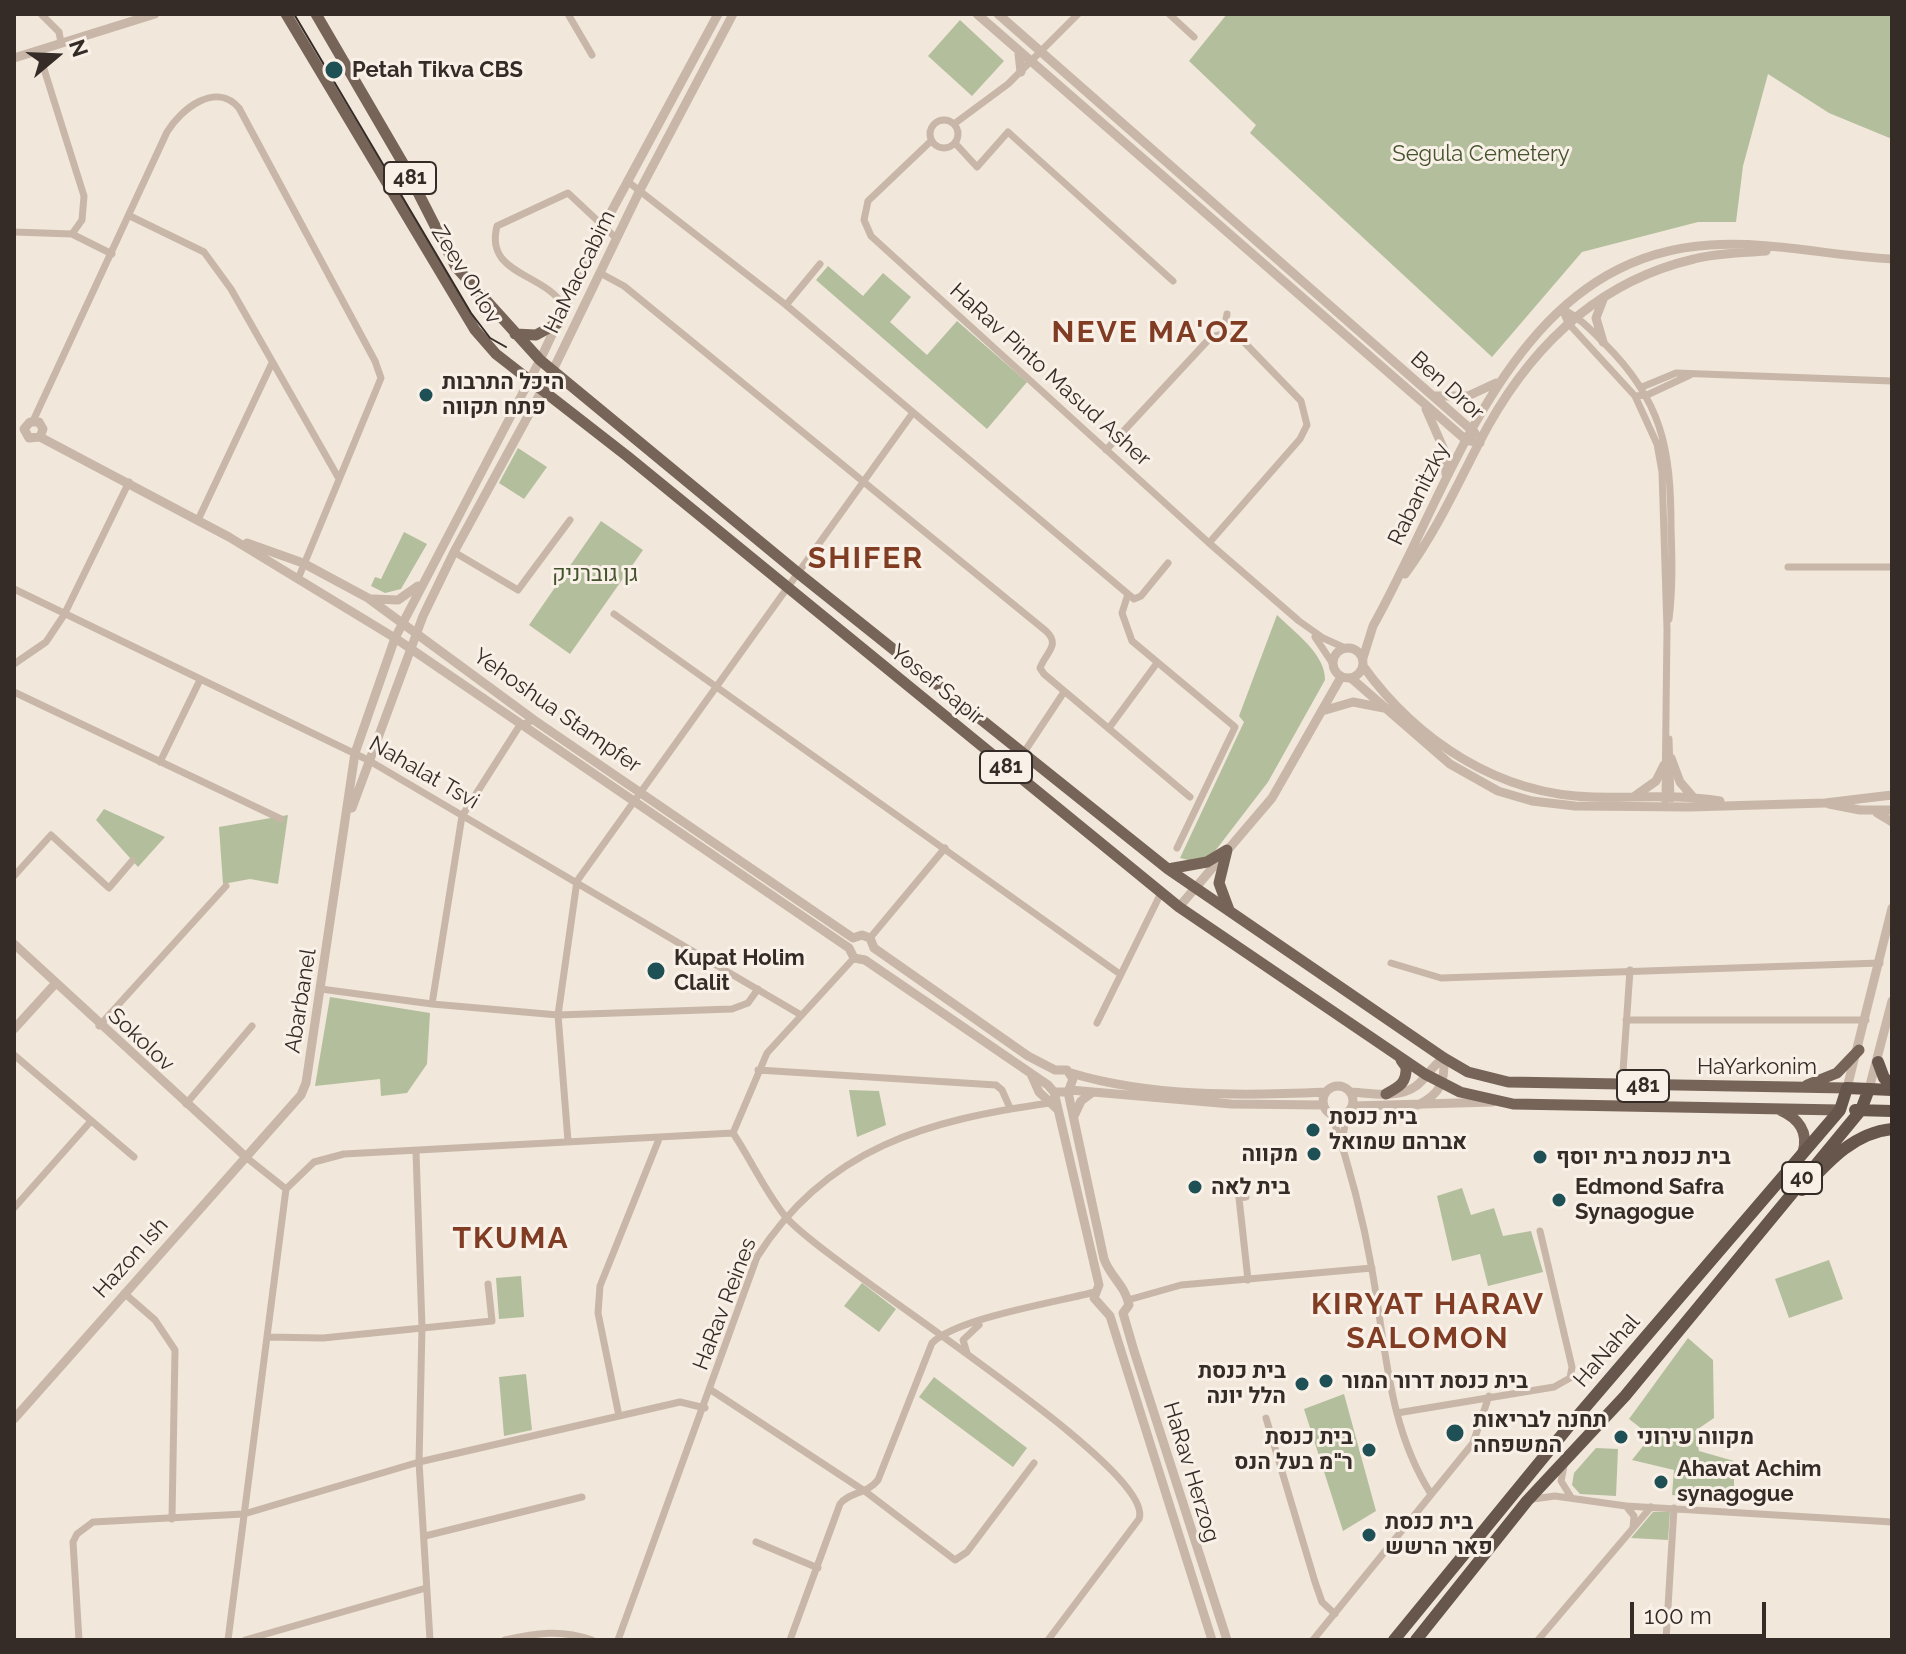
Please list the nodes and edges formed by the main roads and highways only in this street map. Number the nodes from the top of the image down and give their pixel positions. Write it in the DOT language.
graph roads {
  1 [pos="286,14"];
  2 [pos="316,14"];
  3 [pos="558,323"];
  4 [pos="515,334"];
  5 [pos="553,370"];
  6 [pos="529,378"];
  7 [pos="1168,869"];
  8 [pos="1234,917"];
  9 [pos="1859,1050"];
  10 [pos="1395,1054"];
  11 [pos="1444,1058"];
  12 [pos="1878,1062"];
  13 [pos="1800,1087"];
  14 [pos="1892,1087"];
  15 [pos="1847,1088"];
  16 [pos="1869,1089"];
  17 [pos="1386,1094"];
  18 [pos="1497,1102"];
  19 [pos="1772,1107"];
  20 [pos="1840,1110"];
  21 [pos="1861,1110"];
  22 [pos="1892,1111"];
  23 [pos="1892,1129"];
  24 [pos="1803,1152"];
  25 [pos="1732,1266"];
  26 [pos="1394,1640"];
  27 [pos="1416,1640"];
  1 -- 6 [label="main road, Zeev Orlov / 481"];
  2 -- 4 [label="main road, Zeev Orlov / 481"];
  3 -- 4 [label="main road"];
  4 -- 5 [label="main road, Zeev Orlov / 481"];
  5 -- 7 [label="main road, Yosef Sapir / 481"];
  6 -- 10 [label="main road, Yosef Sapir / 481"];
  7 -- 8 [label="main road, Yosef Sapir / 481"];
  7 -- 8 [label="main road"];
  8 -- 11 [label="main road, Yosef Sapir / 481"];
  9 -- 13 [label="main road"];
  10 -- 17 [label="main road"];
  10 -- 18 [label="main road, Yosef Sapir / 481"];
  11 -- 13 [label="main road, HaYarkonim / 481"];
  12 -- 14 [label="highway"];
  13 -- 15 [label="main road, HaYarkonim / 481"];
  14 -- 16 [label="highway"];
  15 -- 16 [label="highway"];
  15 -- 20 [label="highway, HaNahal / 40"];
  16 -- 21 [label="highway, HaNahal / 40"];
  18 -- 19 [label="main road, HaYarkonim / 481"];
  19 -- 20 [label="main road, HaYarkonim / 481"];
  19 -- 24 [label="main road"];
  20 -- 21 [label="highway"];
  20 -- 24 [label="highway, HaNahal / 40"];
  21 -- 22 [label="highway"];
  21 -- 25 [label="highway, HaNahal / 40"];
  23 -- 25 [label="highway, 40"];
  24 -- 26 [label="highway, HaNahal / 40"];
  25 -- 27 [label="highway, HaNahal / 40"];
}
